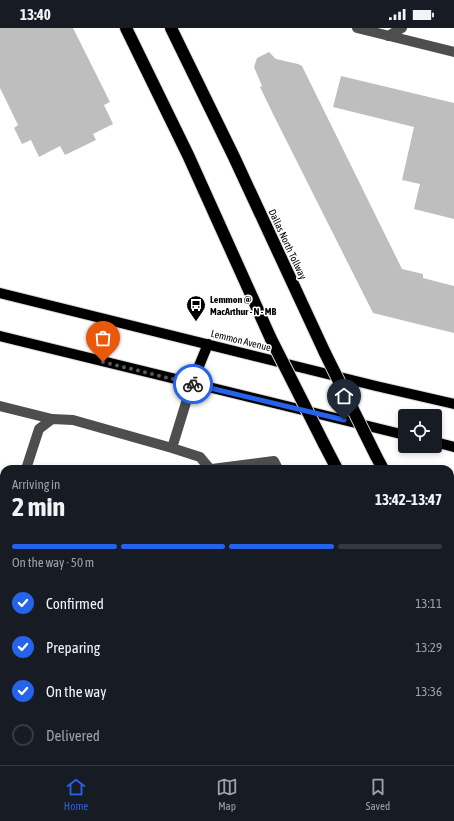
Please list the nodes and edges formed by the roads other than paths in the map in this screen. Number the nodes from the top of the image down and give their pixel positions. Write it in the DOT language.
graph roads {
  1 [pos="126,28"];
  2 [pos="171,28"];
  3 [pos="357,28"];
  4 [pos="402,28"];
  5 [pos="388,36"];
  6 [pos="454,52"];
  7 [pos="0,293"];
  8 [pos="0,336"];
  9 [pos="208,344"];
  10 [pos="192,383"];
  11 [pos="454,404"];
  12 [pos="0,406"];
  13 [pos="52,419"];
  14 [pos="398,433"];
  15 [pos="442,444"];
  16 [pos="454,447"];
  17 [pos="172,448"];
  18 [pos="27,465"];
  19 [pos="207,465"];
  20 [pos="242,465"];
  21 [pos="276,465"];
  22 [pos="335,465"];
  23 [pos="381,465"];
  1 -- 22 [label="highway, bridge"];
  2 -- 23 [label="highway, Dallas North Tollway, bridge"];
  3 -- 5 [label="street"];
  4 -- 5 [label="street"];
  5 -- 6 [label="street"];
  7 -- 9 [label="main road, Lemmon Avenue"];
  8 -- 10 [label="main road"];
  9 -- 10 [label="main road"];
  9 -- 11 [label="main road, Lemmon Avenue"];
  10 -- 14 [label="main road"];
  10 -- 17 [label="street"];
  12 -- 13 [label="street"];
  13 -- 17 [label="street"];
  13 -- 18 [label="street"];
  15 -- 16 [label="main road"];
  17 -- 19 [label="street"];
  20 -- 21 [label="street"];
}
